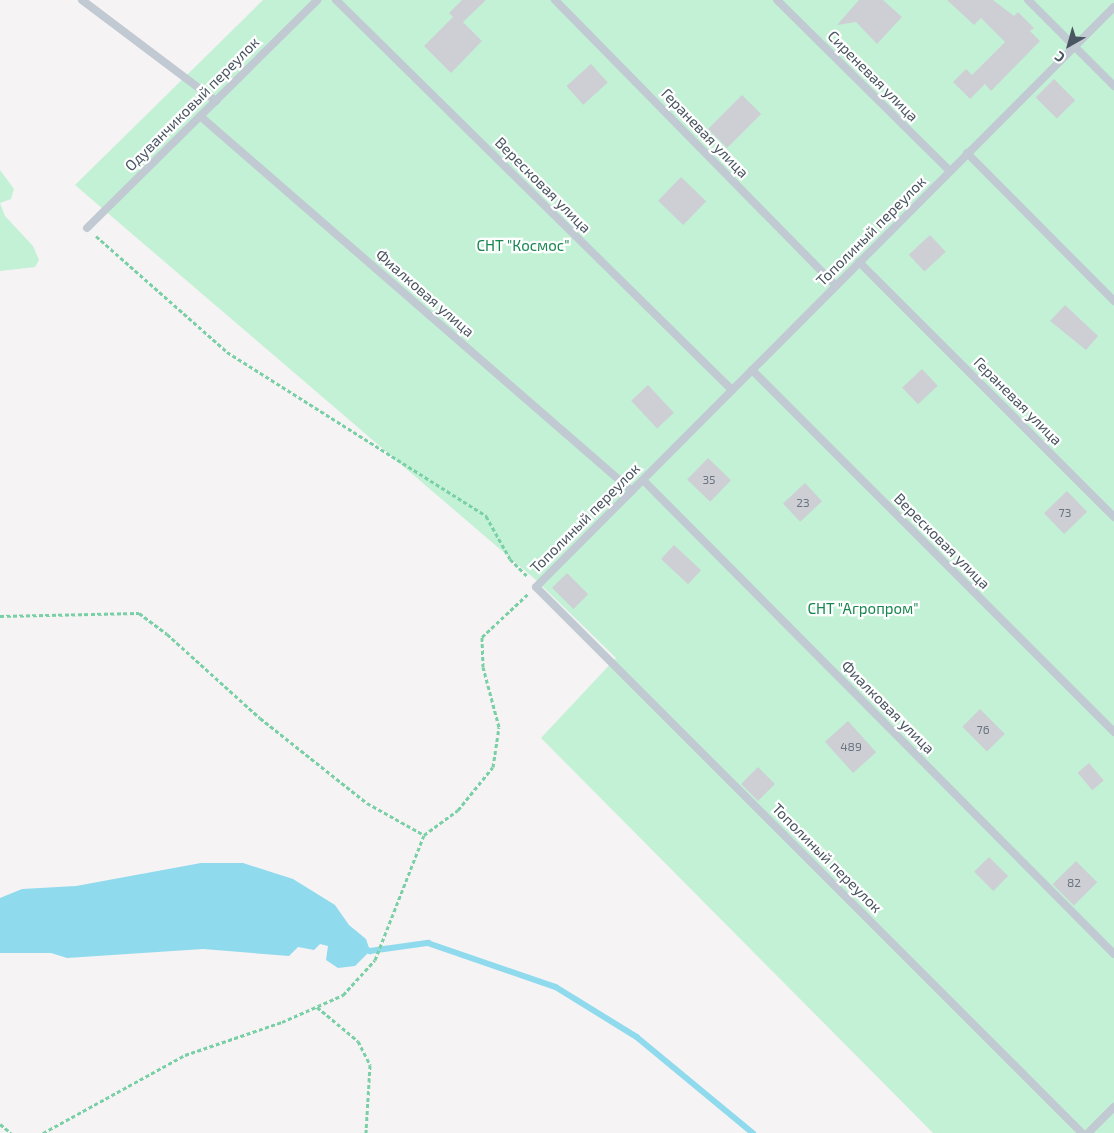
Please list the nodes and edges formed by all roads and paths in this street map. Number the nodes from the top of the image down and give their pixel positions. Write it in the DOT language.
graph roads {
  1 [pos="82,0"];
  2 [pos="317,0"];
  3 [pos="336,0"];
  4 [pos="555,0"];
  5 [pos="777,0"];
  6 [pos="1028,0"];
  7 [pos="1114,7"];
  8 [pos="1074,46"];
  9 [pos="1114,86"];
  10 [pos="216,101"];
  11 [pos="200,116"];
  12 [pos="967,153"];
  13 [pos="950,171"];
  14 [pos="87,228"];
  15 [pos="859,262"];
  16 [pos="836,286"];
  17 [pos="1114,301"];
  18 [pos="752,370"];
  19 [pos="732,390"];
  20 [pos="643,480"];
  21 [pos="632,491"];
  22 [pos="1114,517"];
  23 [pos="536,587"];
  24 [pos="0,616"];
  25 [pos="1114,732"];
  26 [pos="424,835"];
  27 [pos="1114,954"];
  28 [pos="317,1007"];
  29 [pos="1114,1106"];
  30 [pos="0,1124"];
  31 [pos="11,1133"];
  32 [pos="43,1133"];
  33 [pos="366,1133"];
  34 [pos="1082,1133"];
  35 [pos="1088,1133"];
  1 -- 10 [label="lane"];
  2 -- 10 [label="lane, Одуванчиковый переулок"];
  3 -- 19 [label="lane, Вересковая улица"];
  4 -- 16 [label="lane, Гераневая улица"];
  5 -- 13 [label="lane, Сиреневая улица"];
  6 -- 8 [label="lane"];
  7 -- 8 [label="lane, Тополиный переулок"];
  8 -- 9 [label="lane"];
  8 -- 12 [label="lane, Тополиный переулок"];
  10 -- 11 [label="lane, Одуванчиковый переулок"];
  11 -- 14 [label="lane, Одуванчиковый переулок"];
  11 -- 21 [label="lane, Фиалковая улица"];
  12 -- 13 [label="lane, Тополиный переулок"];
  12 -- 17 [label="lane"];
  13 -- 15 [label="lane, Тополиный переулок"];
  14 -- 23 [label="path"];
  15 -- 16 [label="lane, Тополиный переулок"];
  15 -- 22 [label="lane, Гераневая улица"];
  16 -- 18 [label="lane, Тополиный переулок"];
  18 -- 19 [label="lane, Тополиный переулок"];
  18 -- 25 [label="lane, Вересковая улица"];
  19 -- 20 [label="lane, Тополиный переулок"];
  20 -- 21 [label="lane, Тополиный переулок"];
  20 -- 27 [label="lane, Фиалковая улица"];
  21 -- 23 [label="lane, Тополиный переулок"];
  23 -- 26 [label="path"];
  23 -- 34 [label="lane, Тополиный переулок"];
  24 -- 26 [label="path"];
  26 -- 28 [label="path"];
  28 -- 32 [label="path"];
  28 -- 33 [label="path"];
  29 -- 35 [label="lane"];
  30 -- 31 [label="path"];
}
